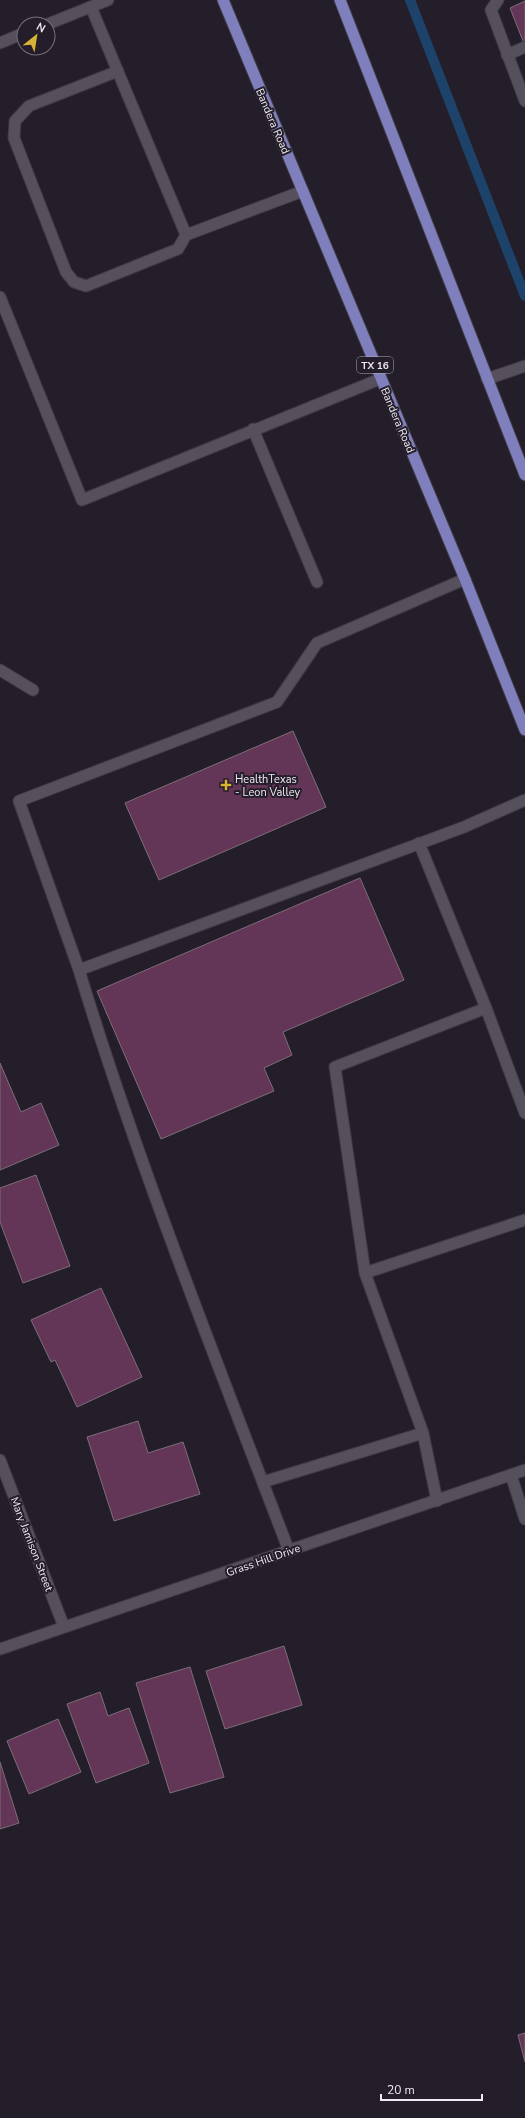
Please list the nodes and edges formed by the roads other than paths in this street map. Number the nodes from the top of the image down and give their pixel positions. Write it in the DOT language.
graph roads {
  1 [pos="108,0"];
  2 [pos="223,0"];
  3 [pos="340,0"];
  4 [pos="498,0"];
  5 [pos="91,7"];
  6 [pos="56,21"];
  7 [pos="16,37"];
  8 [pos="0,43"];
  9 [pos="525,47"];
  10 [pos="507,55"];
  11 [pos="118,71"];
  12 [pos="522,87"];
  13 [pos="525,101"];
  14 [pos="302,191"];
  15 [pos="186,235"];
  16 [pos="0,297"];
  17 [pos="525,366"];
  18 [pos="380,379"];
  19 [pos="488,379"];
  20 [pos="253,429"];
  21 [pos="525,476"];
  22 [pos="465,579"];
  23 [pos="317,582"];
  24 [pos="0,670"];
  25 [pos="33,690"];
  26 [pos="525,730"];
  27 [pos="525,800"];
  28 [pos="419,843"];
  29 [pos="79,970"];
  30 [pos="486,1008"];
  31 [pos="525,1113"];
  32 [pos="525,1220"];
  33 [pos="365,1273"];
  34 [pos="423,1432"];
  35 [pos="0,1460"];
  36 [pos="525,1470"];
  37 [pos="511,1476"];
  38 [pos="263,1482"];
  39 [pos="437,1501"];
  40 [pos="525,1519"];
  41 [pos="289,1551"];
  42 [pos="64,1627"];
  43 [pos="0,1649"];
  1 -- 5 [label="street"];
  2 -- 14 [label="main road, Bandera Road / TX 16"];
  3 -- 19 [label="main road"];
  4 -- 10 [label="street"];
  5 -- 6 [label="street"];
  5 -- 11 [label="street"];
  7 -- 8 [label="street"];
  9 -- 10 [label="street"];
  10 -- 12 [label="street"];
  11 -- 15 [label="street"];
  11 -- 15 [label="street"];
  12 -- 13 [label="street"];
  14 -- 15 [label="street"];
  14 -- 18 [label="main road, Bandera Road / TX 16"];
  16 -- 20 [label="street"];
  17 -- 19 [label="street"];
  18 -- 20 [label="street"];
  18 -- 22 [label="main road, Bandera Road / TX 16"];
  19 -- 21 [label="main road"];
  20 -- 23 [label="street"];
  22 -- 26 [label="main road, Bandera Road / TX 16"];
  22 -- 29 [label="street"];
  24 -- 25 [label="street"];
  27 -- 28 [label="street"];
  28 -- 29 [label="street"];
  28 -- 30 [label="street"];
  29 -- 38 [label="street"];
  30 -- 31 [label="street"];
  30 -- 33 [label="street"];
  32 -- 33 [label="street"];
  33 -- 34 [label="street"];
  34 -- 38 [label="street"];
  34 -- 39 [label="street"];
  35 -- 42 [label="street, Mary Jamison Street"];
  36 -- 37 [label="street, Grass Hill Drive"];
  37 -- 39 [label="street, Grass Hill Drive"];
  37 -- 40 [label="street"];
  38 -- 41 [label="street"];
  39 -- 41 [label="street, Grass Hill Drive"];
  41 -- 42 [label="street, Grass Hill Drive"];
  42 -- 43 [label="street, Grass Hill Drive"];
}
